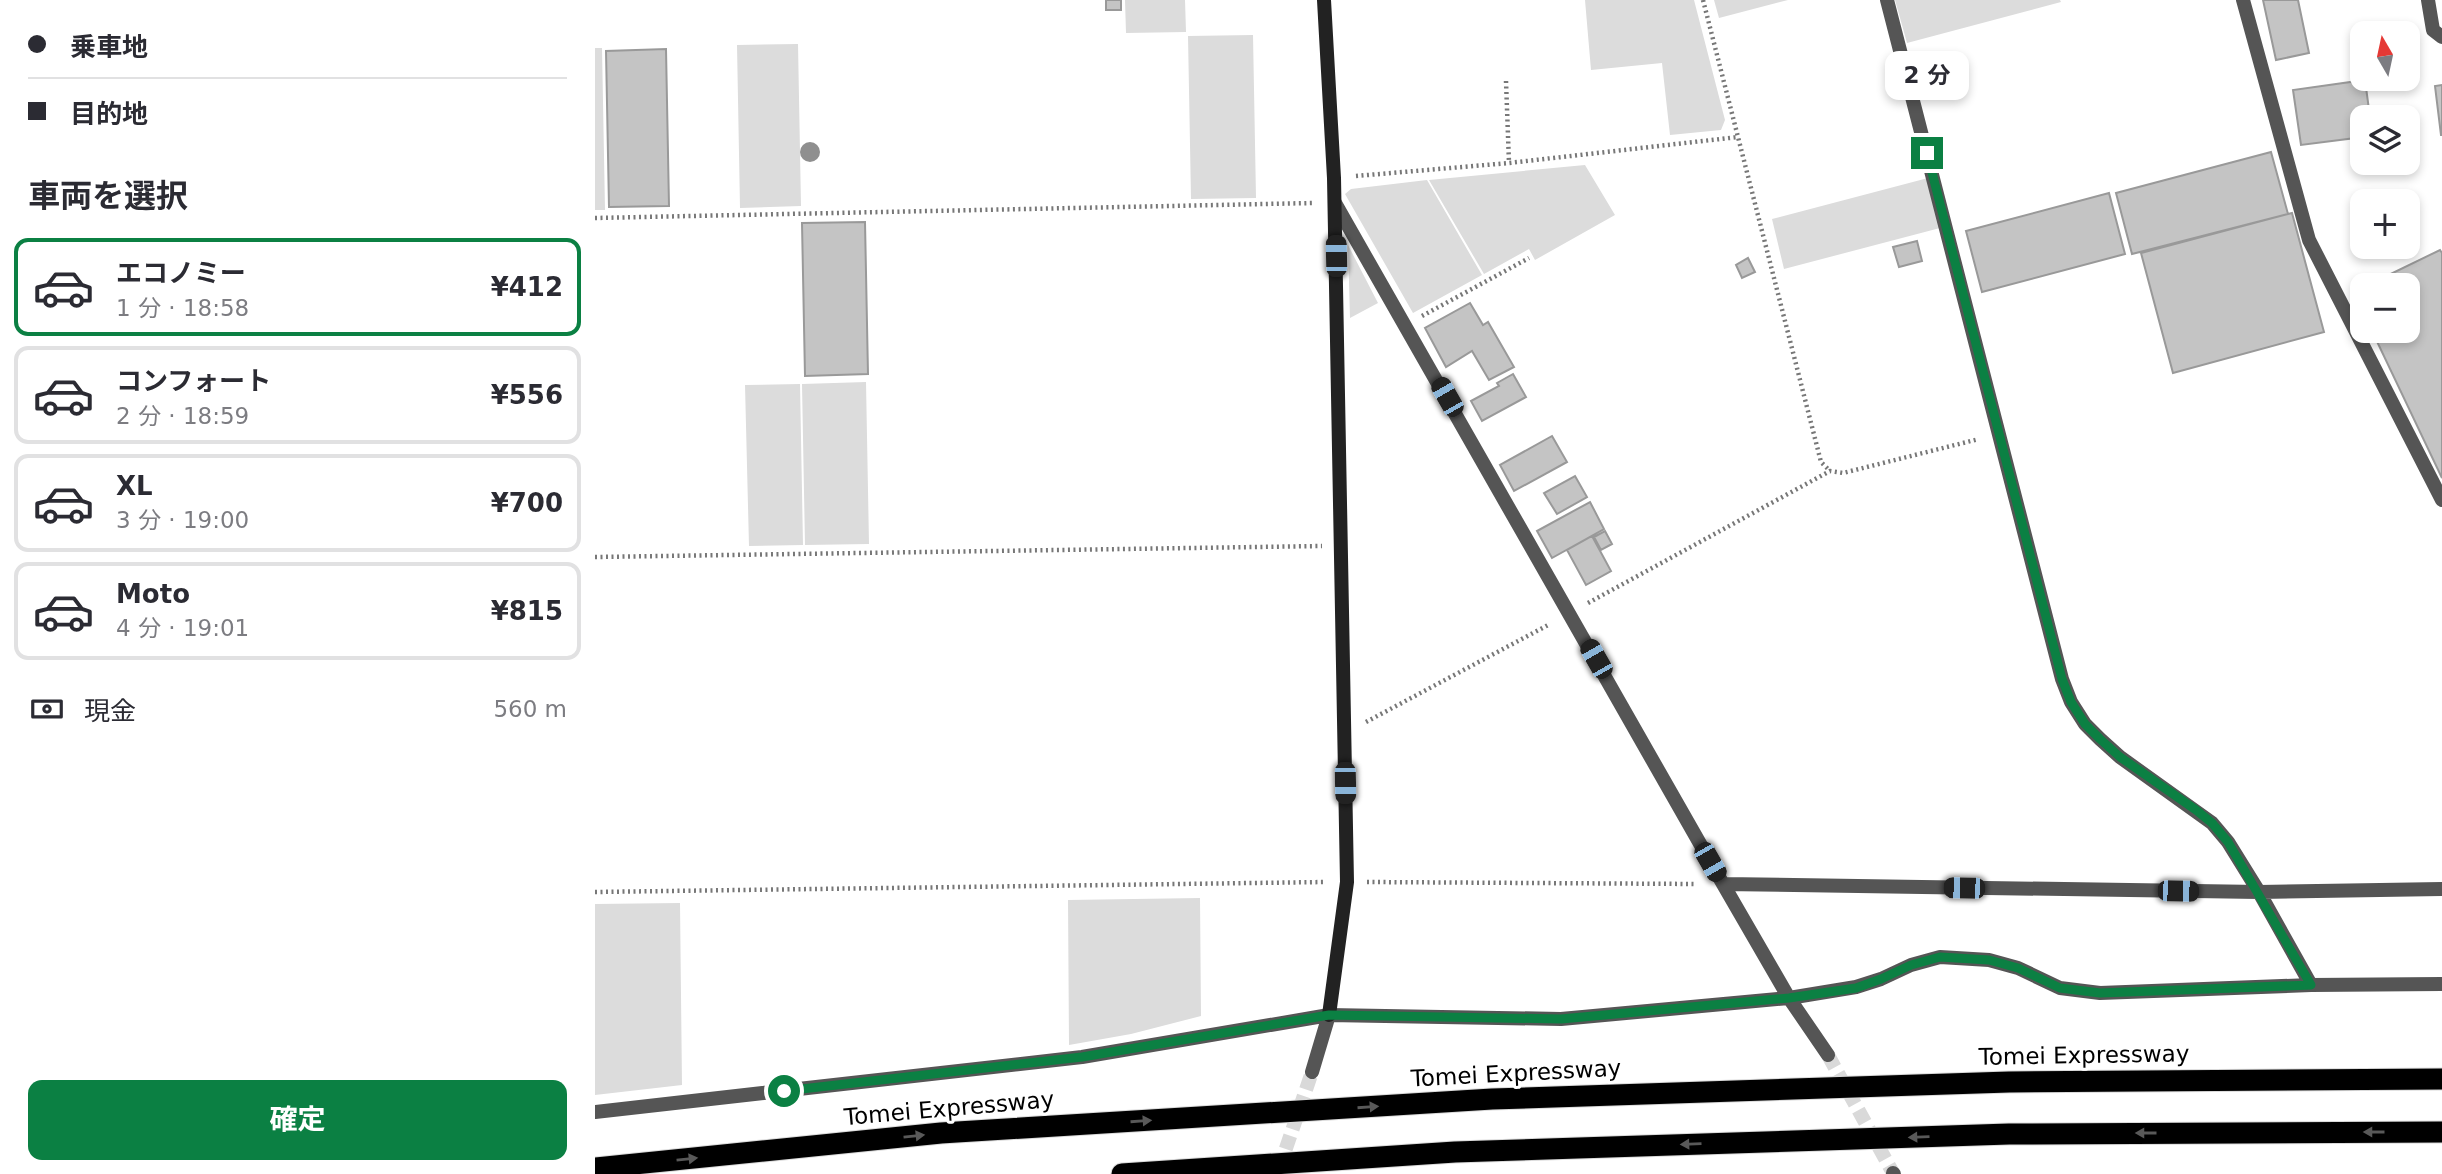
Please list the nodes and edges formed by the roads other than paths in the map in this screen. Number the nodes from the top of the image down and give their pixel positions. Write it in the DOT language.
graph roads {
  1 [pos="1324,0"];
  2 [pos="1887,0"];
  3 [pos="2243,0"];
  4 [pos="2428,0"];
  5 [pos="2442,37"];
  6 [pos="1335,203"];
  7 [pos="2442,500"];
  8 [pos="1723,884"];
  9 [pos="2442,890"];
  10 [pos="2259,892"];
  11 [pos="2442,984"];
  12 [pos="2311,985"];
  13 [pos="1789,998"];
  14 [pos="1329,1015"];
  15 [pos="1828,1055"];
  16 [pos="1312,1072"];
  17 [pos="2442,1079"];
  18 [pos="595,1112"];
  19 [pos="2442,1132"];
  20 [pos="595,1168"];
  21 [pos="1122,1174"];
  1 -- 6 [label="street"];
  2 -- 10 [label="street"];
  3 -- 7 [label="street"];
  4 -- 5 [label="street"];
  6 -- 8 [label="street"];
  6 -- 14 [label="street"];
  8 -- 10 [label="street"];
  8 -- 13 [label="street"];
  9 -- 10 [label="street"];
  10 -- 12 [label="street"];
  11 -- 12 [label="street"];
  12 -- 13 [label="street"];
  13 -- 14 [label="street"];
  13 -- 15 [label="street"];
  14 -- 16 [label="street"];
  14 -- 18 [label="street"];
  20 -- 17 [label="highway, Tomei Expressway, one-way"];
  19 -- 21 [label="highway, one-way"];
}
